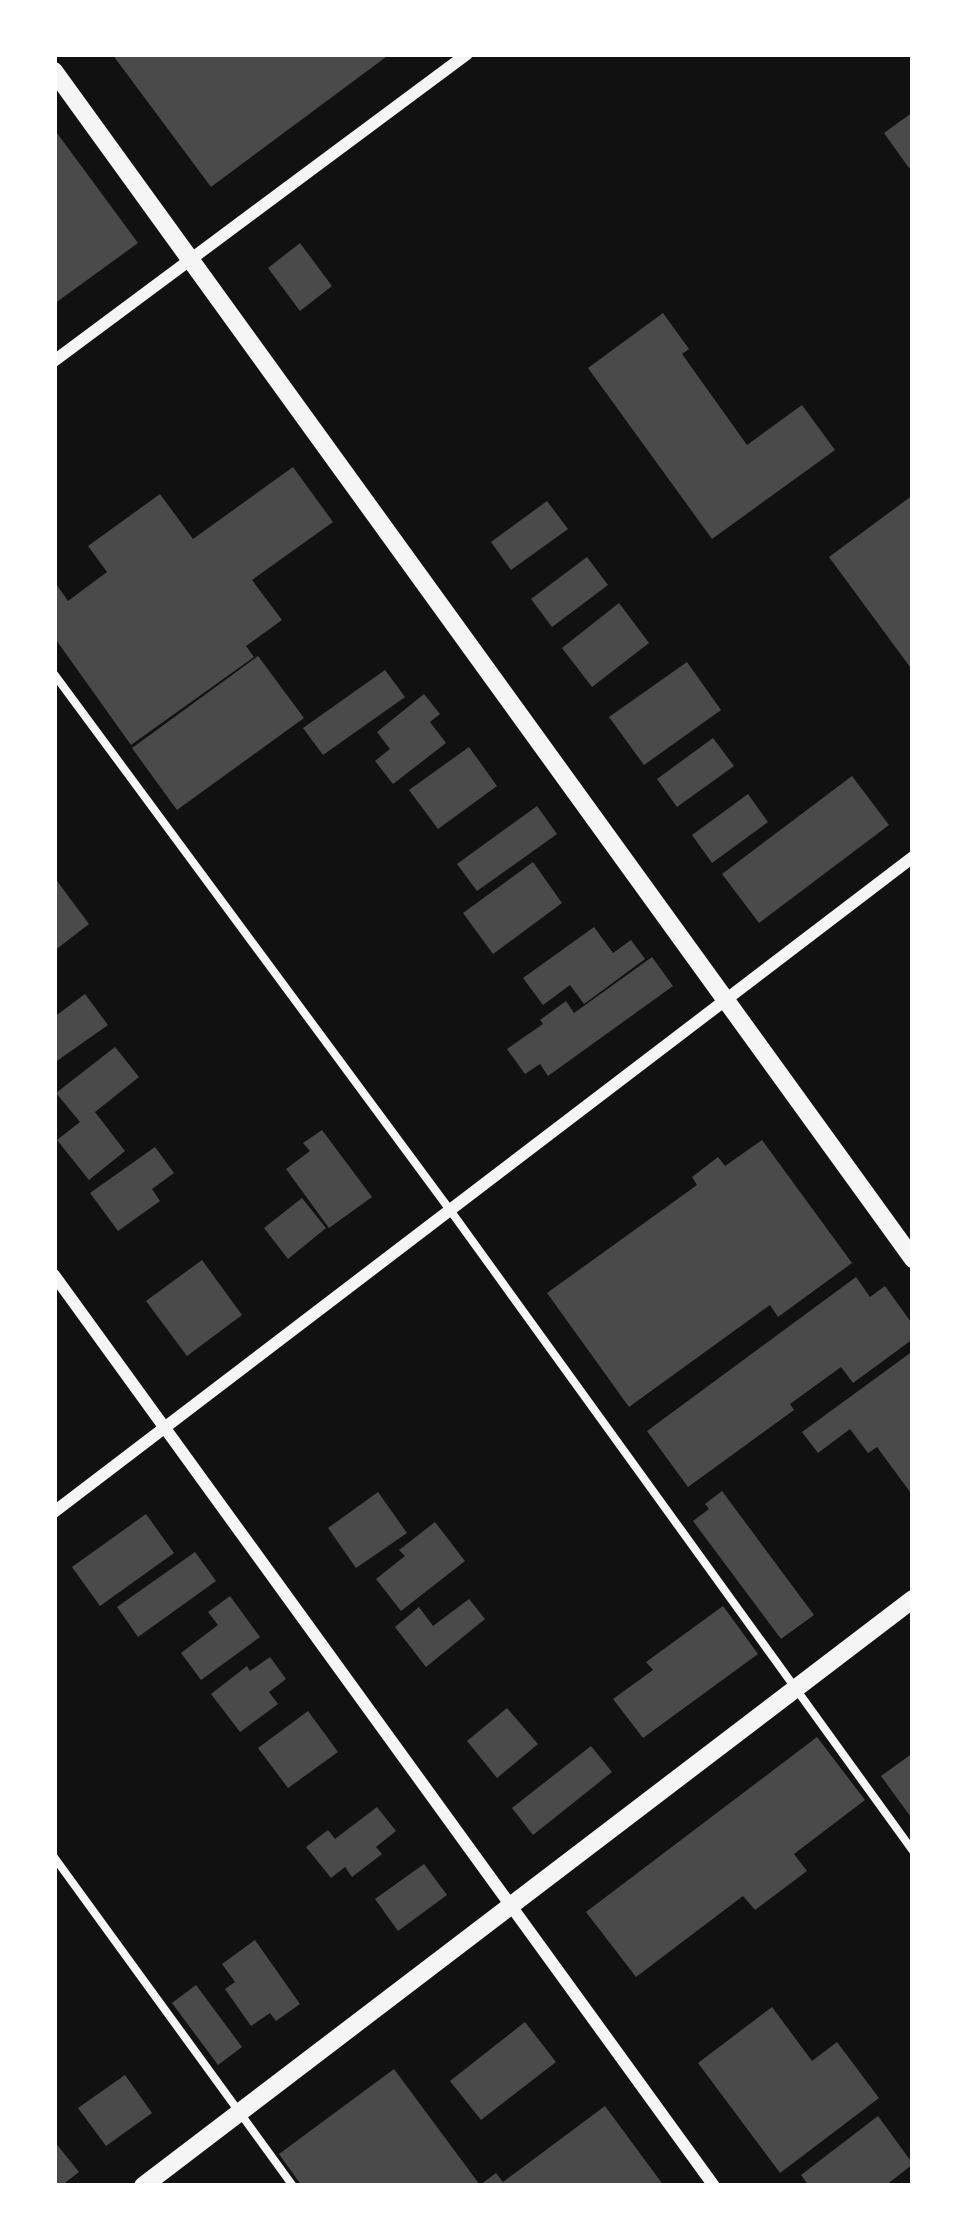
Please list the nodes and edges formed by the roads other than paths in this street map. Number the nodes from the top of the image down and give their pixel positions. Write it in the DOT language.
graph roads {
  1 [pos="467,54"];
  2 [pos="54,71"];
  3 [pos="190,260"];
  4 [pos="54,361"];
  5 [pos="54,674"];
  6 [pos="913,857"];
  7 [pos="726,1000"];
  8 [pos="450,1210"];
  9 [pos="913,1258"];
  10 [pos="54,1275"];
  11 [pos="165,1428"];
  12 [pos="54,1512"];
  13 [pos="913,1598"];
  14 [pos="796,1688"];
  15 [pos="913,1851"];
  16 [pos="54,1857"];
  17 [pos="511,1905"];
  18 [pos="240,2112"];
  19 [pos="143,2186"];
  20 [pos="293,2186"];
  21 [pos="714,2186"];
  1 -- 3 [label="street"];
  2 -- 3 [label="street"];
  3 -- 4 [label="street"];
  3 -- 7 [label="street"];
  5 -- 8 [label="lane"];
  6 -- 7 [label="street"];
  7 -- 8 [label="street"];
  7 -- 9 [label="street"];
  8 -- 11 [label="street"];
  8 -- 14 [label="lane"];
  10 -- 11 [label="street"];
  11 -- 12 [label="street"];
  11 -- 17 [label="street"];
  13 -- 14 [label="street"];
  14 -- 15 [label="lane"];
  14 -- 17 [label="street"];
  16 -- 18 [label="lane"];
  17 -- 18 [label="street"];
  17 -- 21 [label="street"];
  18 -- 19 [label="street"];
  18 -- 20 [label="lane"];
}
